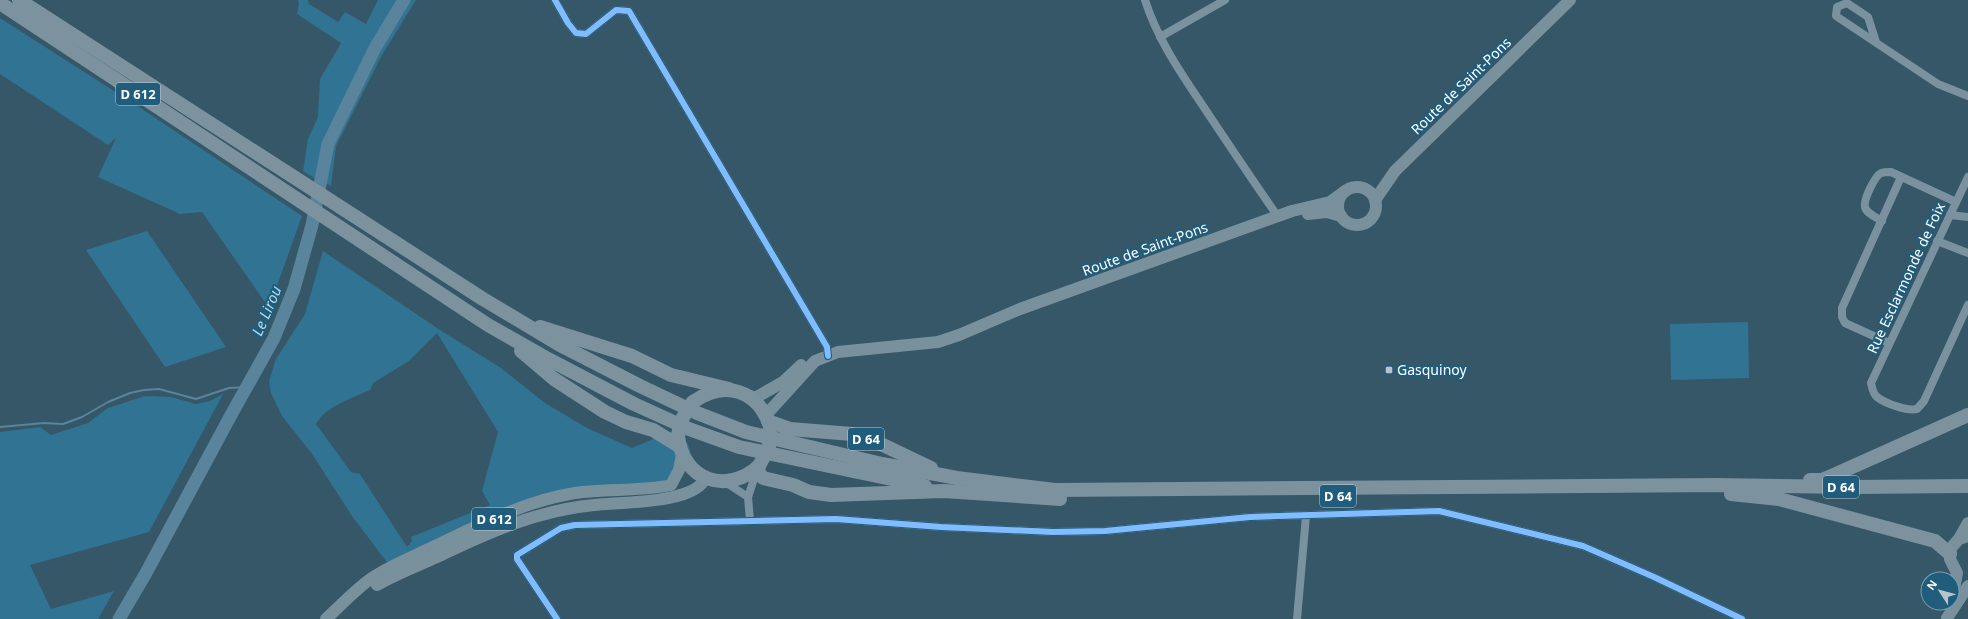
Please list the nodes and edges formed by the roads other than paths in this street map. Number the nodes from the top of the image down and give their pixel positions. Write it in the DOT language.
graph roads {
  1 [pos="19,0"];
  2 [pos="555,0"];
  3 [pos="1145,0"];
  4 [pos="1225,0"];
  5 [pos="1566,0"];
  6 [pos="1570,0"];
  7 [pos="0,4"];
  8 [pos="1548,23"];
  9 [pos="1160,38"];
  10 [pos="1876,42"];
  11 [pos="1968,96"];
  12 [pos="1395,171"];
  13 [pos="1901,177"];
  14 [pos="1968,177"];
  15 [pos="1363,188"];
  16 [pos="1345,191"];
  17 [pos="1375,200"];
  18 [pos="1956,202"];
  19 [pos="1950,215"];
  20 [pos="1341,216"];
  21 [pos="1968,217"];
  22 [pos="1278,218"];
  23 [pos="1882,221"];
  24 [pos="1937,240"];
  25 [pos="1968,253"];
  26 [pos="483,299"];
  27 [pos="1968,305"];
  28 [pos="488,324"];
  29 [pos="1889,343"];
  30 [pos="828,352"];
  31 [pos="735,391"];
  32 [pos="1968,415"];
  33 [pos="768,421"];
  34 [pos="680,445"];
  35 [pos="755,470"];
  36 [pos="705,478"];
  37 [pos="957,478"];
  38 [pos="726,482"];
  39 [pos="1714,485"];
  40 [pos="1968,486"];
  41 [pos="944,491"];
  42 [pos="1968,492"];
  43 [pos="1731,494"];
  44 [pos="748,497"];
  45 [pos="1306,516"];
  46 [pos="750,521"];
  47 [pos="1968,523"];
  48 [pos="1963,537"];
  49 [pos="1950,554"];
  50 [pos="1955,568"];
  51 [pos="1956,571"];
  52 [pos="1968,574"];
  53 [pos="1968,586"];
  54 [pos="336,609"];
  55 [pos="326,619"];
  56 [pos="557,619"];
  57 [pos="1297,619"];
  58 [pos="1742,619"];
  59 [pos="1947,619"];
  1 -- 26 [label="highway, D 612"];
  2 -- 30 [label="street"];
  3 -- 9 [label="street"];
  4 -- 9 [label="street"];
  5 -- 8 [label="main road, Route de Saint-Pons"];
  6 -- 8 [label="main road, Route de Saint-Pons"];
  7 -- 28 [label="highway, D 612"];
  8 -- 12 [label="main road, Route de Saint-Pons"];
  9 -- 22 [label="street"];
  10 -- 10 [label="street"];
  10 -- 11 [label="street"];
  12 -- 15 [label="main road, Route de Saint-Pons"];
  12 -- 17 [label="main road, Route de Saint-Pons"];
  13 -- 18 [label="street"];
  13 -- 23 [label="street"];
  13 -- 23 [label="street"];
  14 -- 18 [label="street, Rue Esclarmonde de Foix"];
  15 -- 16 [label="main road"];
  15 -- 17 [label="main road"];
  16 -- 20 [label="main road"];
  16 -- 22 [label="main road, Route de Saint-Pons"];
  17 -- 20 [label="main road"];
  18 -- 19 [label="street, Rue Esclarmonde de Foix"];
  19 -- 21 [label="street"];
  19 -- 24 [label="street, Rue Esclarmonde de Foix"];
  20 -- 22 [label="main road, Route de Saint-Pons"];
  22 -- 30 [label="main road, Route de Saint-Pons"];
  23 -- 29 [label="street"];
  24 -- 25 [label="street"];
  24 -- 29 [label="street, Rue Esclarmonde de Foix"];
  26 -- 31 [label="highway, D 612"];
  26 -- 37 [label="highway"];
  27 -- 29 [label="street, Rue Esclarmonde de Foix"];
  28 -- 34 [label="highway, D 612"];
  28 -- 41 [label="highway"];
  30 -- 31 [label="main road, Route de Saint-Pons"];
  30 -- 33 [label="main road, Route de Saint-Pons"];
  31 -- 33 [label="highway"];
  31 -- 34 [label="highway, bridge"];
  32 -- 39 [label="highway"];
  33 -- 35 [label="highway, bridge"];
  33 -- 37 [label="highway, D 64"];
  34 -- 36 [label="highway"];
  34 -- 54 [label="main road, D 612"];
  35 -- 38 [label="highway"];
  35 -- 41 [label="highway, D 64"];
  35 -- 44 [label="street"];
  36 -- 38 [label="highway"];
  36 -- 54 [label="main road, D 612"];
  37 -- 39 [label="highway, D 64"];
  38 -- 44 [label="street"];
  39 -- 40 [label="highway, D 64"];
  41 -- 43 [label="highway, D 64"];
  42 -- 43 [label="highway, D 64"];
  43 -- 49 [label="highway"];
  44 -- 46 [label="street"];
  45 -- 46 [label="street"];
  45 -- 57 [label="street"];
  45 -- 58 [label="street"];
  46 -- 56 [label="street"];
  47 -- 48 [label="main road"];
  48 -- 49 [label="main road"];
  49 -- 50 [label="main road"];
  50 -- 51 [label="main road"];
  50 -- 52 [label="main road"];
  53 -- 59 [label="main road"];
  54 -- 55 [label="main road, D 612"];
}
